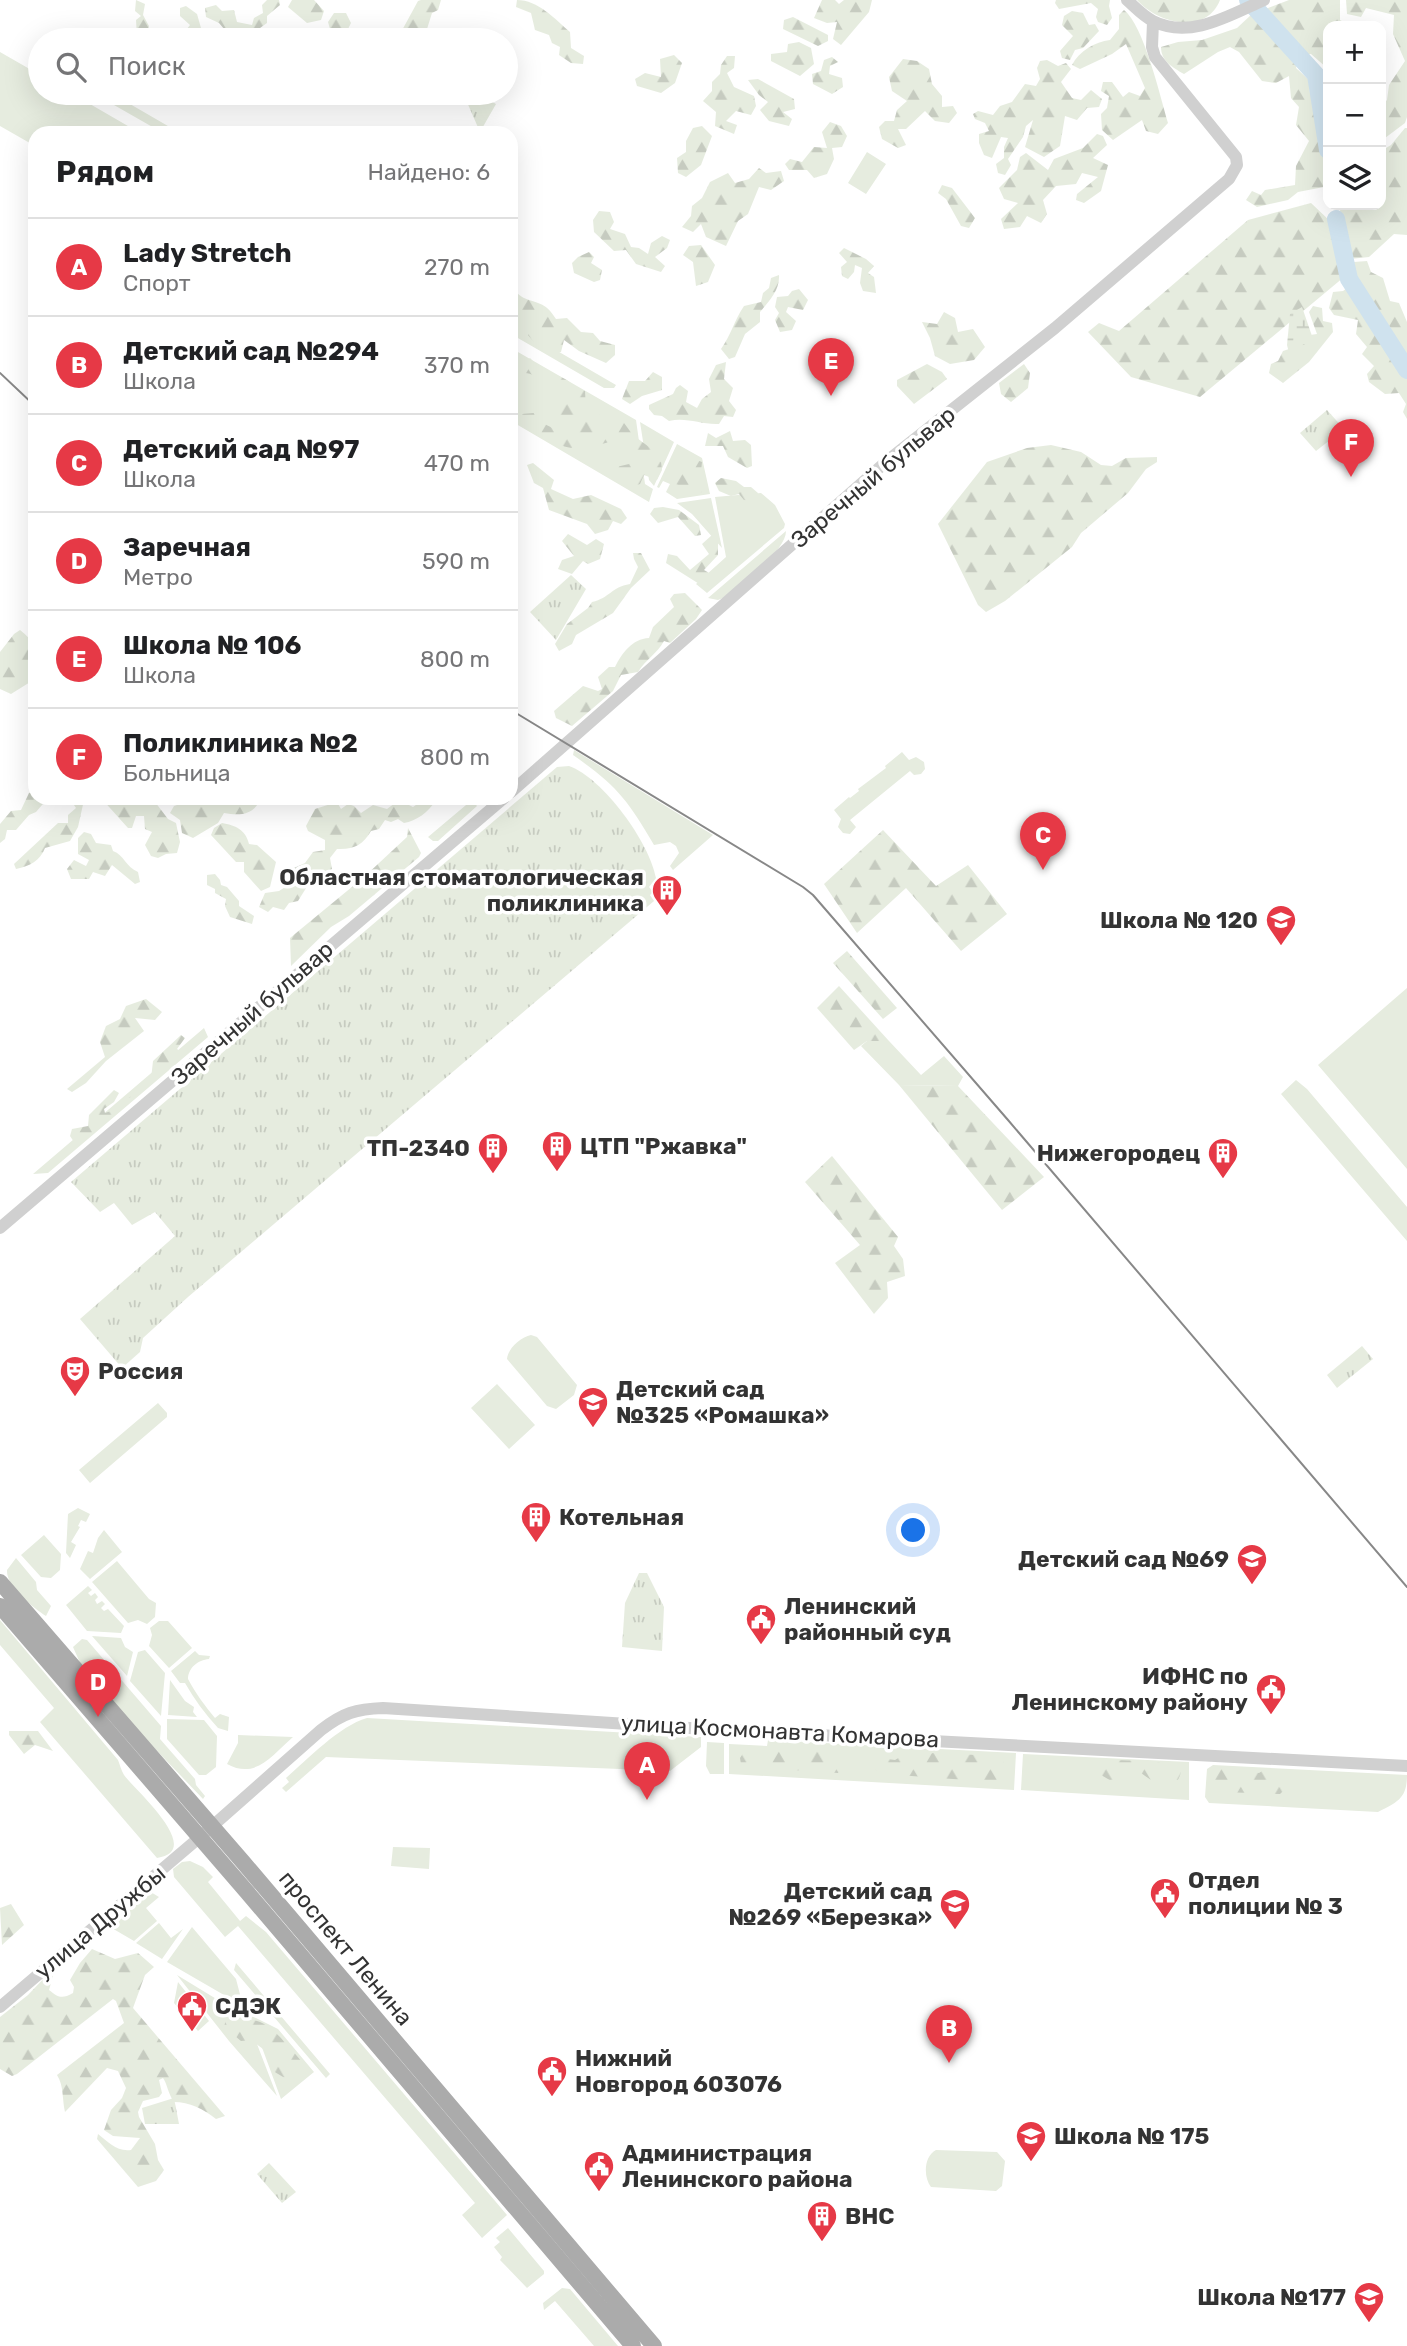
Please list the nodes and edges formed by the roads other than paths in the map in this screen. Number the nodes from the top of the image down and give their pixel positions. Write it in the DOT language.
graph roads {
  1 [pos="1127,0"];
  2 [pos="1264,0"];
  3 [pos="1153,22"];
  4 [pos="518,786"];
  5 [pos="496,805"];
  6 [pos="0,1228"];
  7 [pos="0,1582"];
  8 [pos="0,1606"];
  9 [pos="1407,1766"];
  10 [pos="206,1831"];
  11 [pos="0,2007"];
  12 [pos="633,2346"];
  13 [pos="654,2346"];
  1 -- 3 [label="street"];
  2 -- 3 [label="street"];
  3 -- 4 [label="street, Заречный бульвар"];
  5 -- 6 [label="street, Заречный бульвар"];
  7 -- 10 [label="main road, проспект Ленина"];
  8 -- 10 [label="main road, проспект Ленина"];
  9 -- 10 [label="street, улица Космонавта Комарова"];
  10 -- 11 [label="street, улица Дружбы"];
  10 -- 12 [label="main road, проспект Ленина"];
  10 -- 13 [label="main road, проспект Ленина"];
}
